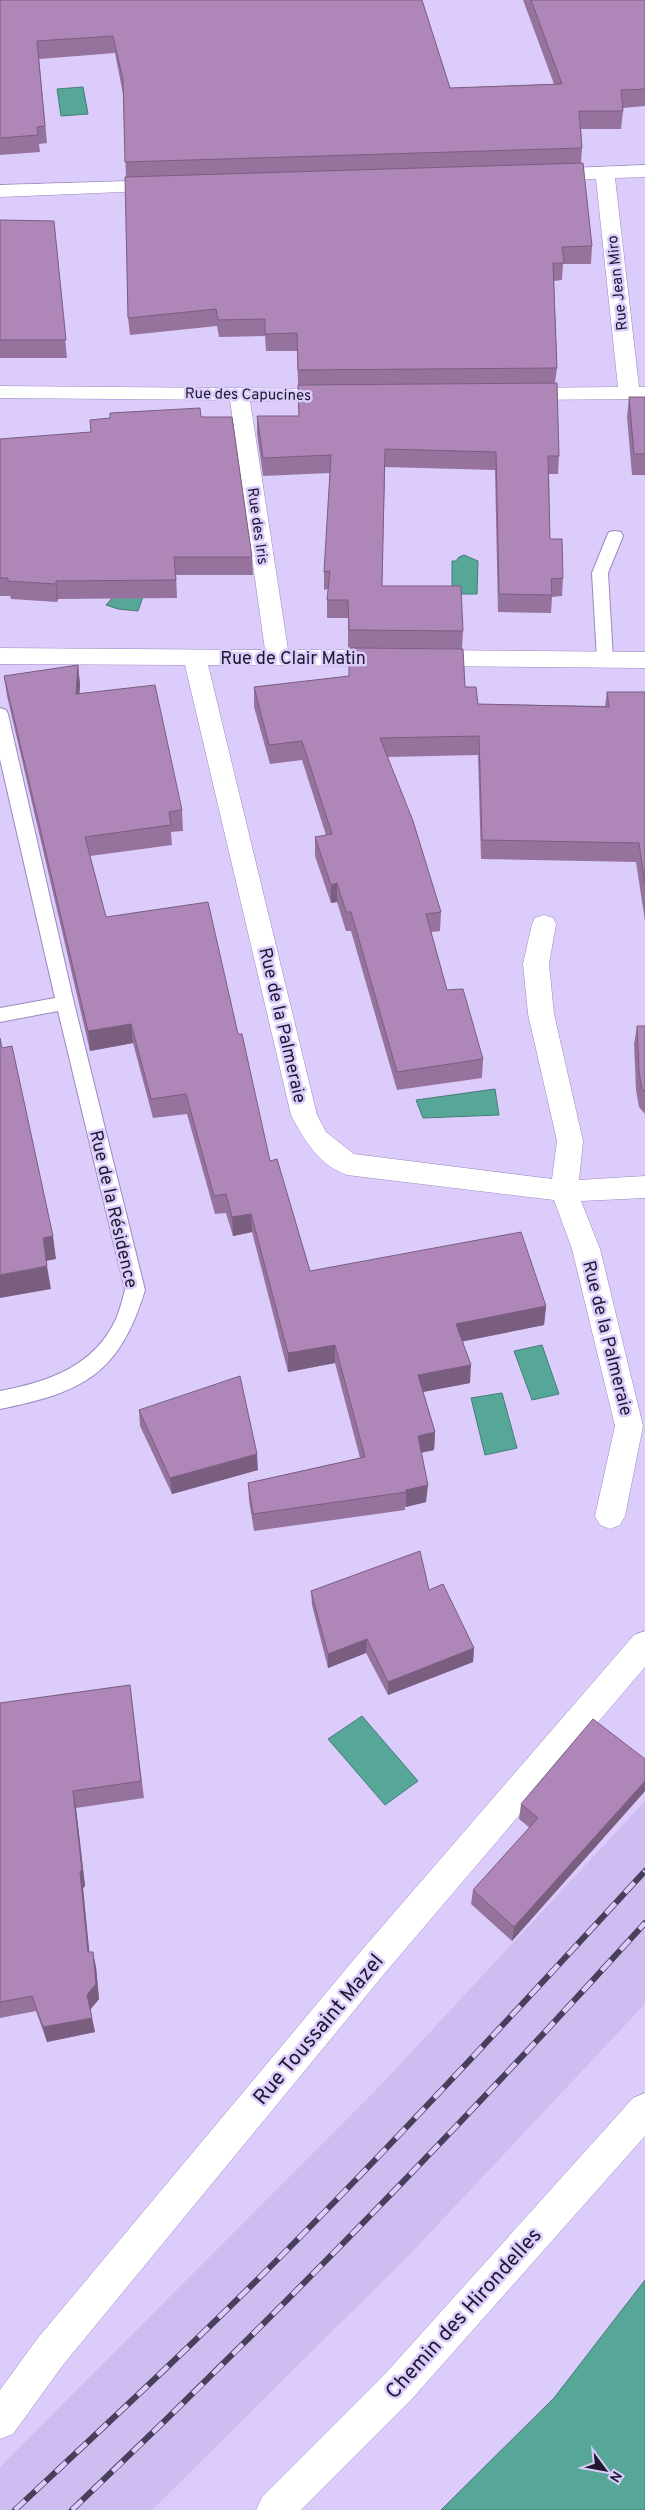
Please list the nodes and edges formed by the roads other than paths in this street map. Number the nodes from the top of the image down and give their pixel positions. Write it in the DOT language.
graph roads {
  1 [pos="645,171"];
  2 [pos="606,173"];
  3 [pos="526,176"];
  4 [pos="179,186"];
  5 [pos="0,191"];
  6 [pos="0,392"];
  7 [pos="637,393"];
  8 [pos="239,394"];
  9 [pos="502,394"];
  10 [pos="355,396"];
  11 [pos="615,536"];
  12 [pos="0,656"];
  13 [pos="196,657"];
  14 [pos="278,658"];
  15 [pos="605,659"];
  16 [pos="645,660"];
  17 [pos="0,714"];
  18 [pos="5,767"];
  19 [pos="544,924"];
  20 [pos="65,1003"];
  21 [pos="0,1015"];
  22 [pos="645,1187"];
  23 [pos="564,1191"];
  24 [pos="0,1400"];
  25 [pos="610,1516"];
  26 [pos="645,1645"];
  27 [pos="645,2110"];
  28 [pos="0,2421"];
  29 [pos="275,2510"];
  1 -- 2 [label="street"];
  2 -- 3 [label="street"];
  2 -- 7 [label="street, Rue Jean Miro"];
  4 -- 5 [label="street"];
  6 -- 8 [label="street, Rue des Capucines"];
  7 -- 9 [label="street"];
  8 -- 10 [label="street, Rue des Capucines"];
  8 -- 14 [label="street, Rue des Iris"];
  11 -- 15 [label="lane"];
  12 -- 13 [label="street, Rue de Clair Matin"];
  13 -- 14 [label="street, Rue de Clair Matin"];
  13 -- 23 [label="street, Rue de la Palmeraie"];
  14 -- 15 [label="street, Rue de Clair Matin"];
  15 -- 16 [label="street, Rue de Clair Matin"];
  17 -- 18 [label="lane, Rue de la Résidence"];
  18 -- 20 [label="lane, Rue de la Résidence"];
  19 -- 23 [label="street, Rue de la Palmeraie"];
  20 -- 21 [label="lane"];
  20 -- 24 [label="lane, Rue de la Résidence"];
  22 -- 23 [label="street, Rue de la Palmeraie"];
  23 -- 25 [label="street, Rue de la Palmeraie"];
  26 -- 28 [label="street, Rue Toussaint Mazel"];
  27 -- 29 [label="street, Chemin des Hirondelles"];
}
